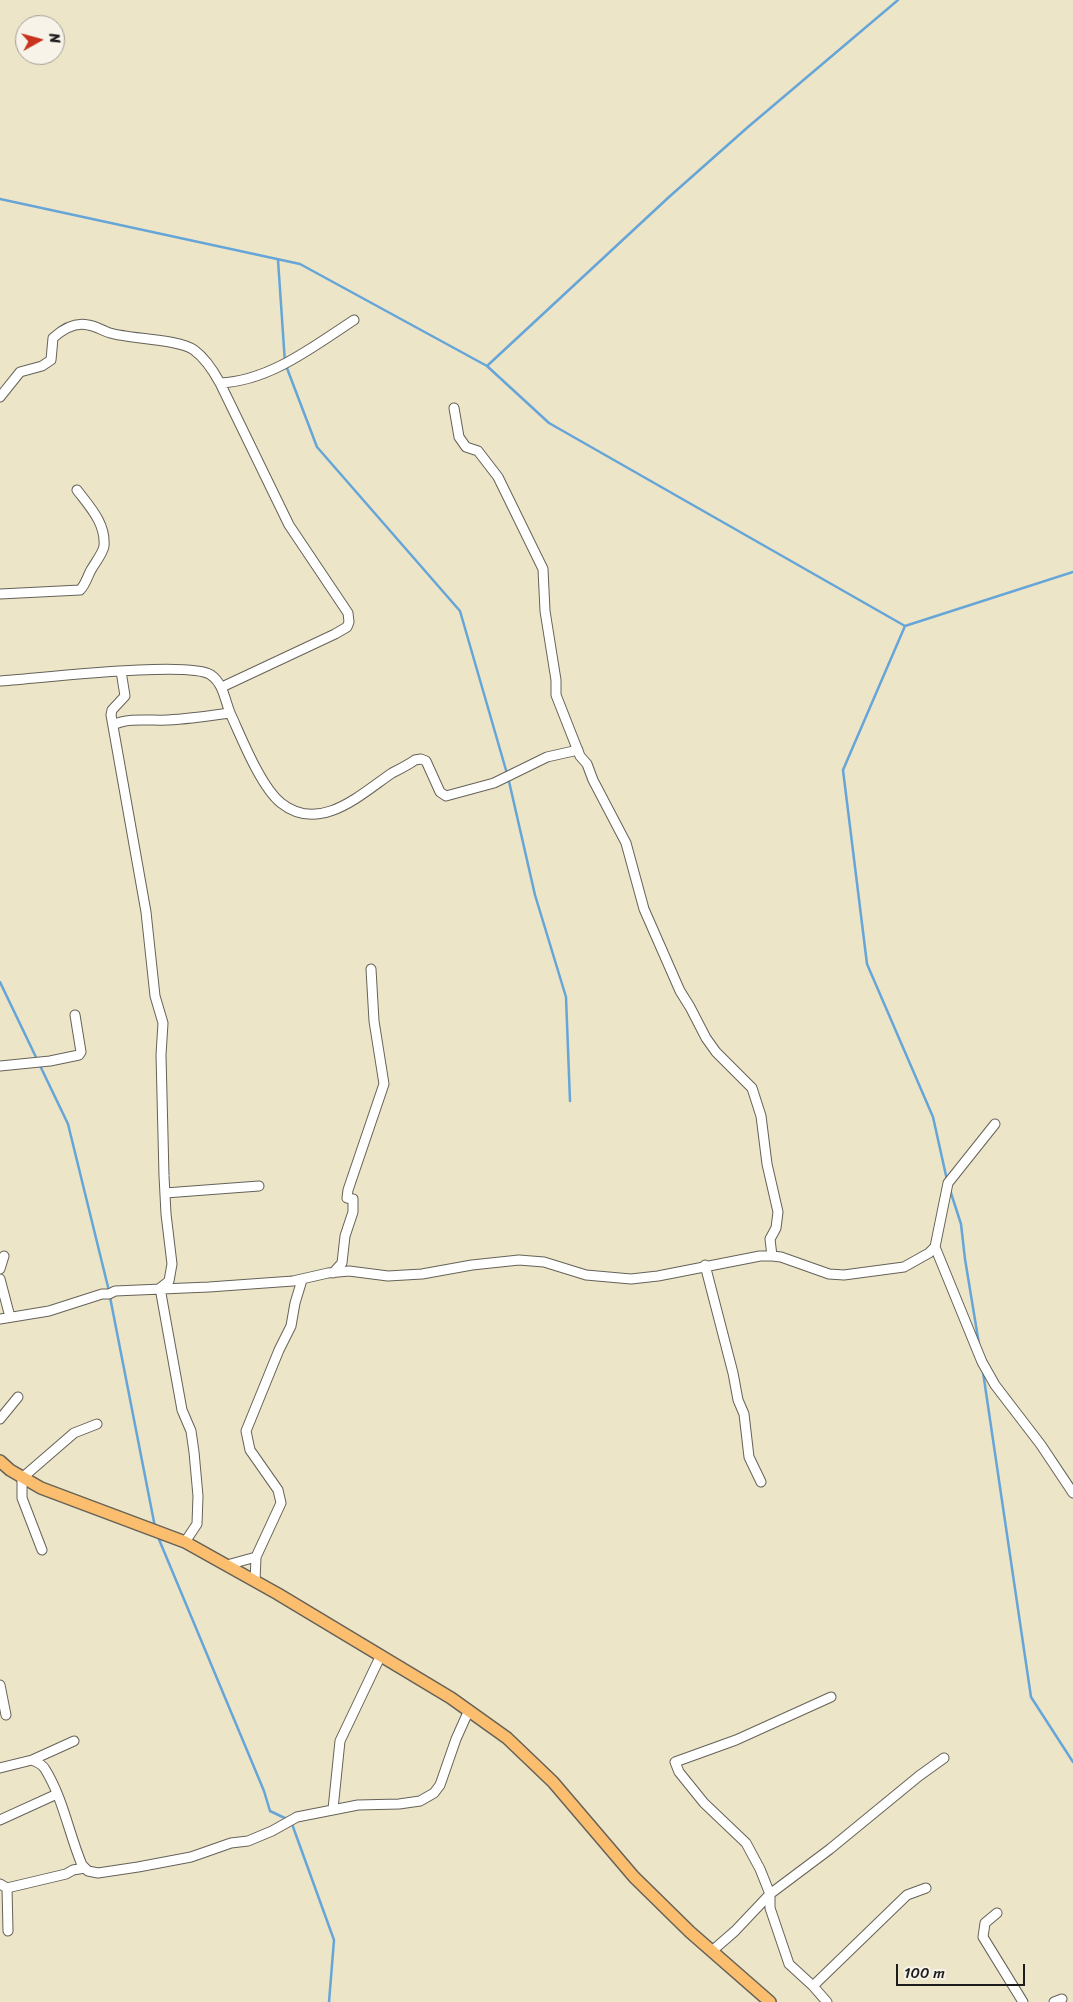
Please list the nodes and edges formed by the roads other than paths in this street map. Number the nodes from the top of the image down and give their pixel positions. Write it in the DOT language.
graph roads {
  1 [pos="354,320"];
  2 [pos="220,383"];
  3 [pos="0,397"];
  4 [pos="454,408"];
  5 [pos="77,490"];
  6 [pos="0,594"];
  7 [pos="121,671"];
  8 [pos="0,682"];
  9 [pos="222,688"];
  10 [pos="230,713"];
  11 [pos="113,725"];
  12 [pos="578,750"];
  13 [pos="371,970"];
  14 [pos="74,1015"];
  15 [pos="0,1066"];
  16 [pos="995,1124"];
  17 [pos="259,1186"];
  18 [pos="165,1193"];
  19 [pos="935,1247"];
  20 [pos="4,1256"];
  21 [pos="772,1256"];
  22 [pos="706,1266"];
  23 [pos="0,1269"];
  24 [pos="333,1273"];
  25 [pos="0,1279"];
  26 [pos="302,1280"];
  27 [pos="160,1288"];
  28 [pos="10,1317"];
  29 [pos="0,1319"];
  30 [pos="18,1397"];
  31 [pos="0,1419"];
  32 [pos="97,1424"];
  33 [pos="0,1461"];
  34 [pos="22,1478"];
  35 [pos="761,1482"];
  36 [pos="1073,1493"];
  37 [pos="185,1542"];
  38 [pos="42,1550"];
  39 [pos="256,1557"];
  40 [pos="227,1565"];
  41 [pos="255,1580"];
  42 [pos="381,1655"];
  43 [pos="0,1685"];
  44 [pos="831,1697"];
  45 [pos="469,1710"];
  46 [pos="6,1715"];
  47 [pos="74,1741"];
  48 [pos="944,1758"];
  49 [pos="32,1760"];
  50 [pos="0,1768"];
  51 [pos="57,1794"];
  52 [pos="333,1809"];
  53 [pos="0,1820"];
  54 [pos="85,1868"];
  55 [pos="4,1886"];
  56 [pos="926,1888"];
  57 [pos="770,1894"];
  58 [pos="997,1914"];
  59 [pos="8,1931"];
  60 [pos="712,1951"];
  61 [pos="813,1986"];
  62 [pos="770,2002"];
  63 [pos="827,2002"];
  64 [pos="1023,2002"];
  1 -- 2 [label="street"];
  2 -- 3 [label="street"];
  2 -- 9 [label="street"];
  4 -- 12 [label="street"];
  5 -- 6 [label="street"];
  7 -- 8 [label="street"];
  7 -- 9 [label="street"];
  7 -- 11 [label="street"];
  9 -- 10 [label="street"];
  10 -- 11 [label="street"];
  10 -- 12 [label="street"];
  11 -- 18 [label="street"];
  12 -- 21 [label="street"];
  13 -- 24 [label="street"];
  14 -- 15 [label="street"];
  16 -- 19 [label="street"];
  17 -- 18 [label="street"];
  18 -- 27 [label="street"];
  19 -- 21 [label="street"];
  19 -- 36 [label="street"];
  20 -- 23 [label="street"];
  21 -- 22 [label="street"];
  22 -- 24 [label="street"];
  22 -- 35 [label="street"];
  24 -- 26 [label="street"];
  25 -- 28 [label="street"];
  26 -- 27 [label="street"];
  26 -- 39 [label="street"];
  27 -- 28 [label="street"];
  27 -- 37 [label="street"];
  28 -- 29 [label="street"];
  30 -- 31 [label="street"];
  32 -- 34 [label="street"];
  33 -- 34 [label="main road"];
  34 -- 37 [label="main road"];
  34 -- 38 [label="street"];
  37 -- 40 [label="main road"];
  39 -- 40 [label="street"];
  39 -- 41 [label="street"];
  40 -- 41 [label="main road"];
  41 -- 42 [label="main road"];
  42 -- 45 [label="main road"];
  42 -- 52 [label="street"];
  43 -- 46 [label="street"];
  44 -- 57 [label="street"];
  45 -- 52 [label="street"];
  45 -- 60 [label="main road"];
  47 -- 49 [label="street"];
  48 -- 57 [label="street"];
  49 -- 50 [label="street"];
  49 -- 51 [label="street"];
  51 -- 53 [label="street"];
  51 -- 54 [label="street"];
  52 -- 54 [label="street"];
  54 -- 55 [label="street"];
  55 -- 59 [label="street"];
  56 -- 61 [label="street"];
  57 -- 60 [label="street"];
  57 -- 61 [label="street"];
  58 -- 64 [label="street"];
  60 -- 62 [label="main road"];
  61 -- 63 [label="street"];
}
